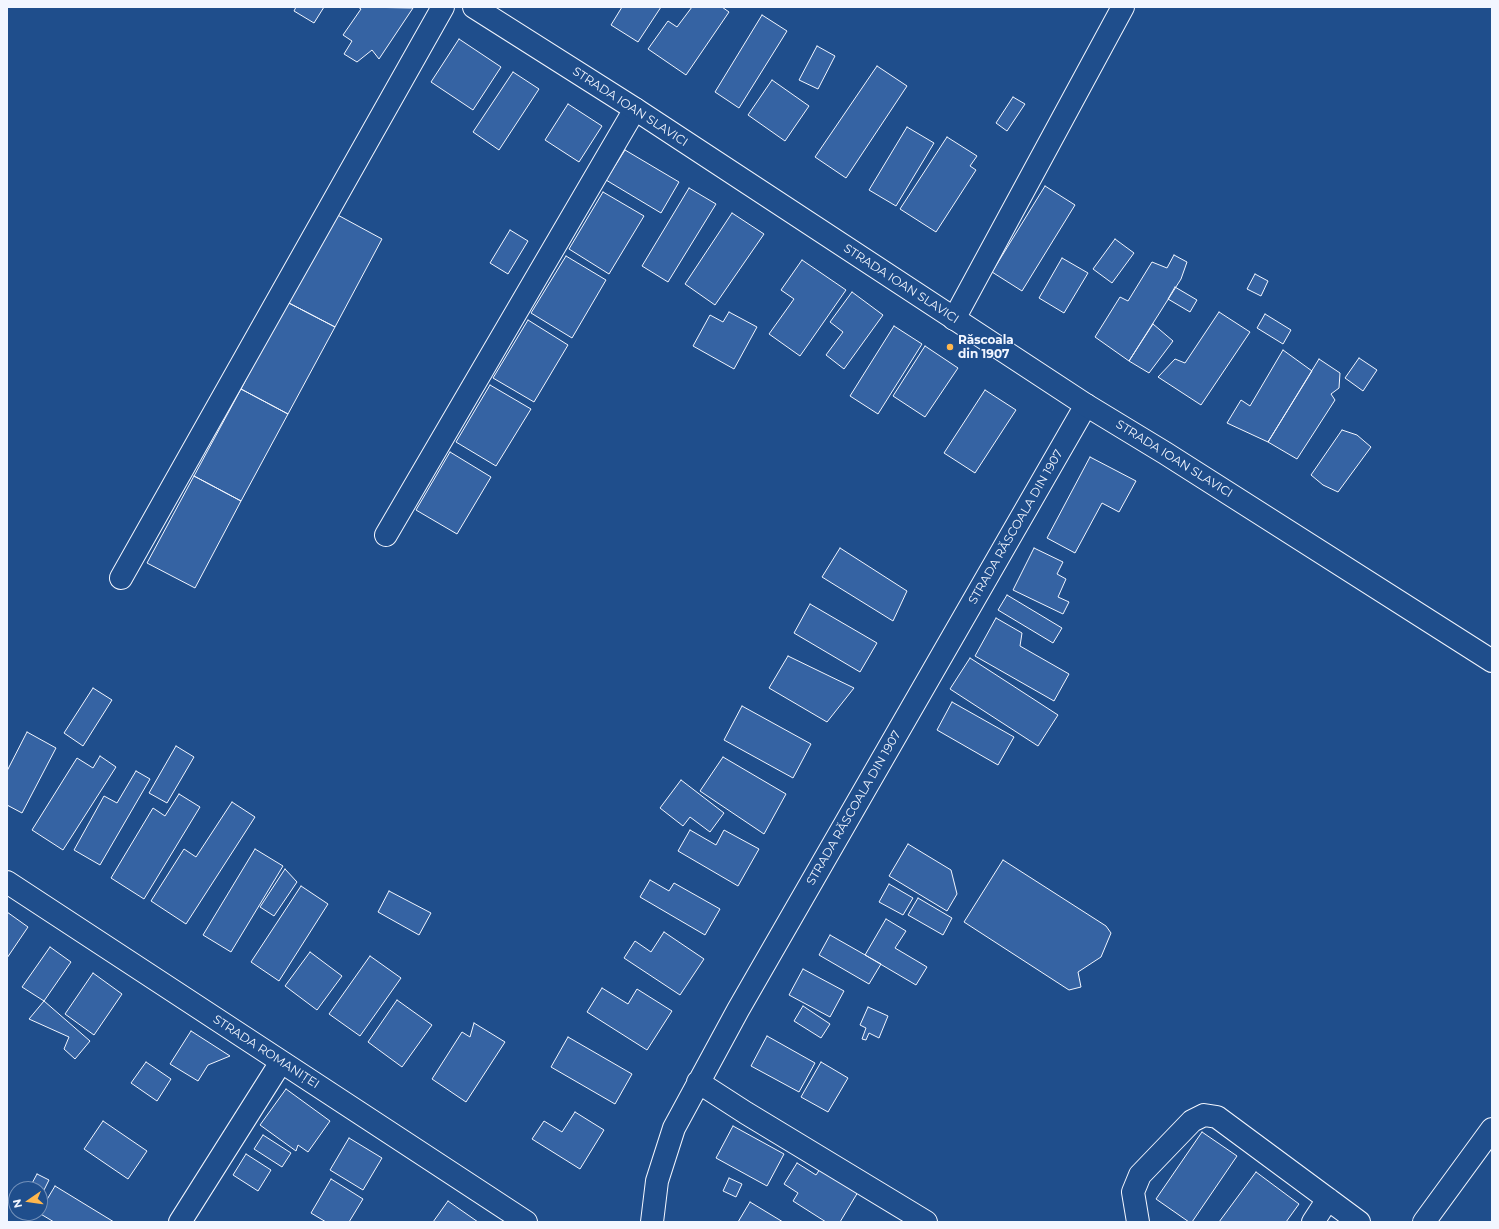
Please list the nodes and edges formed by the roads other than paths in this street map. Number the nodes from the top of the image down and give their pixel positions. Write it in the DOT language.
graph roads {
  1 [pos="443,7"];
  2 [pos="474,7"];
  3 [pos="1123,7"];
  4 [pos="635,109"];
  5 [pos="954,319"];
  6 [pos="1086,405"];
  7 [pos="386,535"];
  8 [pos="121,578"];
  9 [pos="1492,661"];
  10 [pos="7,882"];
  11 [pos="281,1062"];
  12 [pos="698,1082"];
  13 [pos="1492,1129"];
  14 [pos="1328,1199"];
  15 [pos="180,1222"];
  16 [pos="526,1222"];
  17 [pos="652,1222"];
  18 [pos="926,1222"];
  19 [pos="1138,1222"];
  20 [pos="1313,1222"];
  21 [pos="1359,1222"];
  22 [pos="1424,1222"];
  1 -- 8 [label="street"];
  2 -- 4 [label="street, STRADA IOAN SLAVICI"];
  3 -- 5 [label="street"];
  4 -- 5 [label="street, STRADA IOAN SLAVICI"];
  4 -- 7 [label="street"];
  5 -- 6 [label="street, STRADA IOAN SLAVICI"];
  6 -- 9 [label="street, STRADA IOAN SLAVICI"];
  6 -- 12 [label="street, STRADA RĂSCOALA DIN 1907"];
  10 -- 11 [label="street, STRADA ROMANIȚEI"];
  11 -- 15 [label="street"];
  11 -- 16 [label="street, STRADA ROMANIȚEI"];
  12 -- 17 [label="street, STRADA RĂSCOALA DIN 1907"];
  12 -- 18 [label="street"];
  13 -- 22 [label="street"];
  14 -- 19 [label="street"];
  14 -- 20 [label="street"];
  14 -- 21 [label="street"];
}
